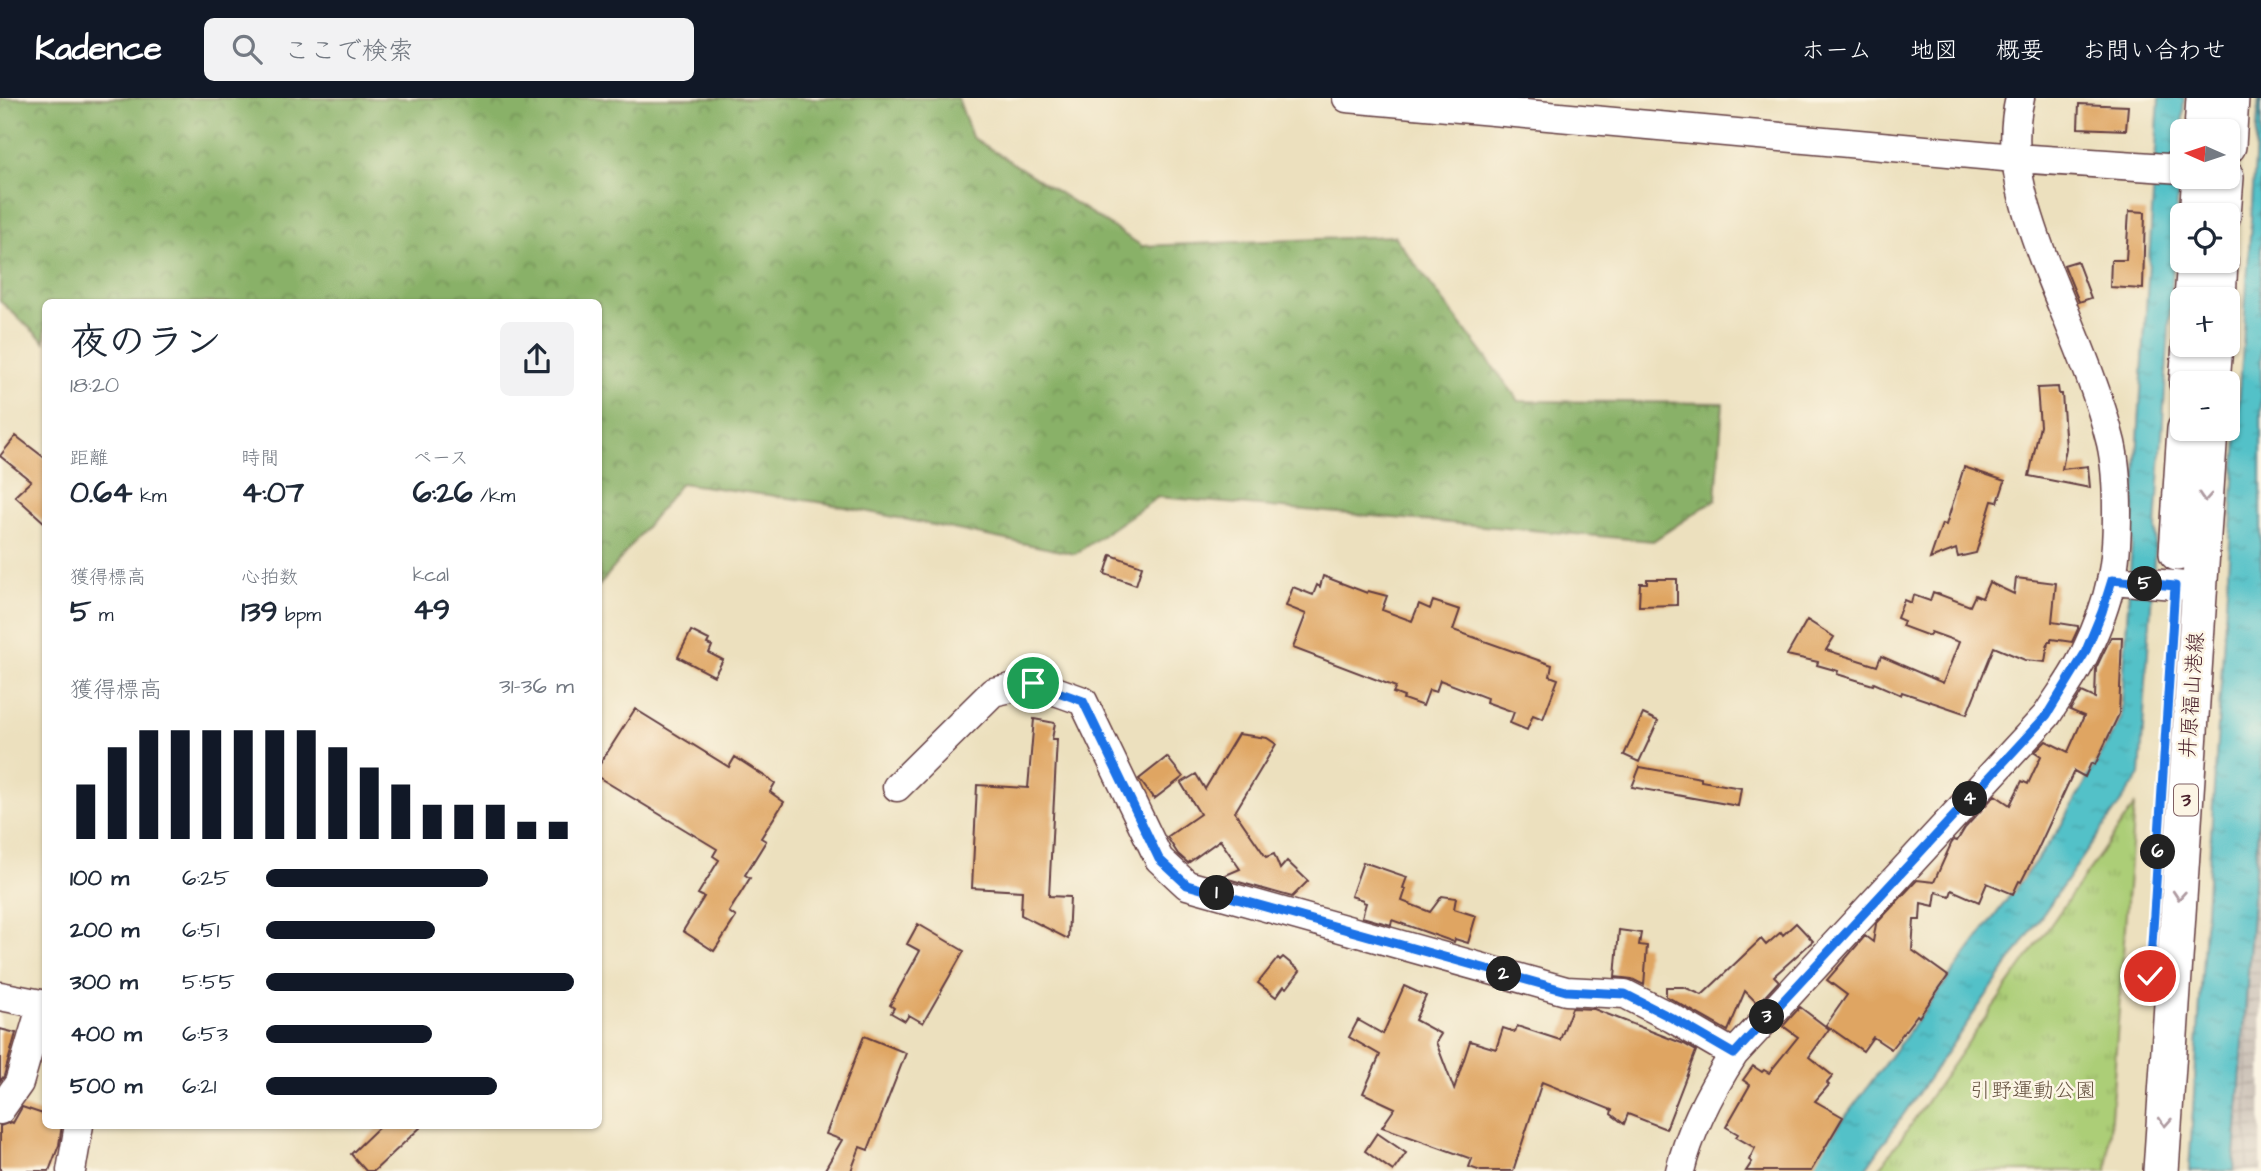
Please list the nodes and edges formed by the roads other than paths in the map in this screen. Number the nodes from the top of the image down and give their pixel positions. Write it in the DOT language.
graph roads {
  1 [pos="1348,98"];
  2 [pos="2020,98"];
  3 [pos="2204,98"];
  4 [pos="2231,98"];
  5 [pos="2203,119"];
  6 [pos="2230,119"];
  7 [pos="2015,158"];
  8 [pos="2170,168"];
  9 [pos="2184,441"];
  10 [pos="2208,441"];
  11 [pos="2116,581"];
  12 [pos="2178,586"];
  13 [pos="897,787"];
  14 [pos="0,996"];
  15 [pos="42,1005"];
  16 [pos="42,1011"];
  17 [pos="1734,1054"];
  18 [pos="0,1110"];
  19 [pos="78,1129"];
  20 [pos="71,1171"];
  21 [pos="1680,1171"];
  22 [pos="2137,1171"];
  23 [pos="2161,1171"];
  1 -- 7 [label="street"];
  2 -- 7 [label="street"];
  3 -- 5 [label="main road"];
  4 -- 6 [label="main road"];
  7 -- 8 [label="street"];
  7 -- 11 [label="street"];
  9 -- 12 [label="main road, 井原福山港線 / 3"];
  10 -- 12 [label="main road, 井原福山港線 / 3, one-way"];
  11 -- 12 [label="street"];
  11 -- 17 [label="street"];
  12 -- 22 [label="main road, 井原福山港線 / 3"];
  12 -- 23 [label="main road, 井原福山港線 / 3, one-way"];
  13 -- 17 [label="street"];
  14 -- 15 [label="street"];
  16 -- 18 [label="street"];
  17 -- 21 [label="street"];
  19 -- 20 [label="street"];
}
